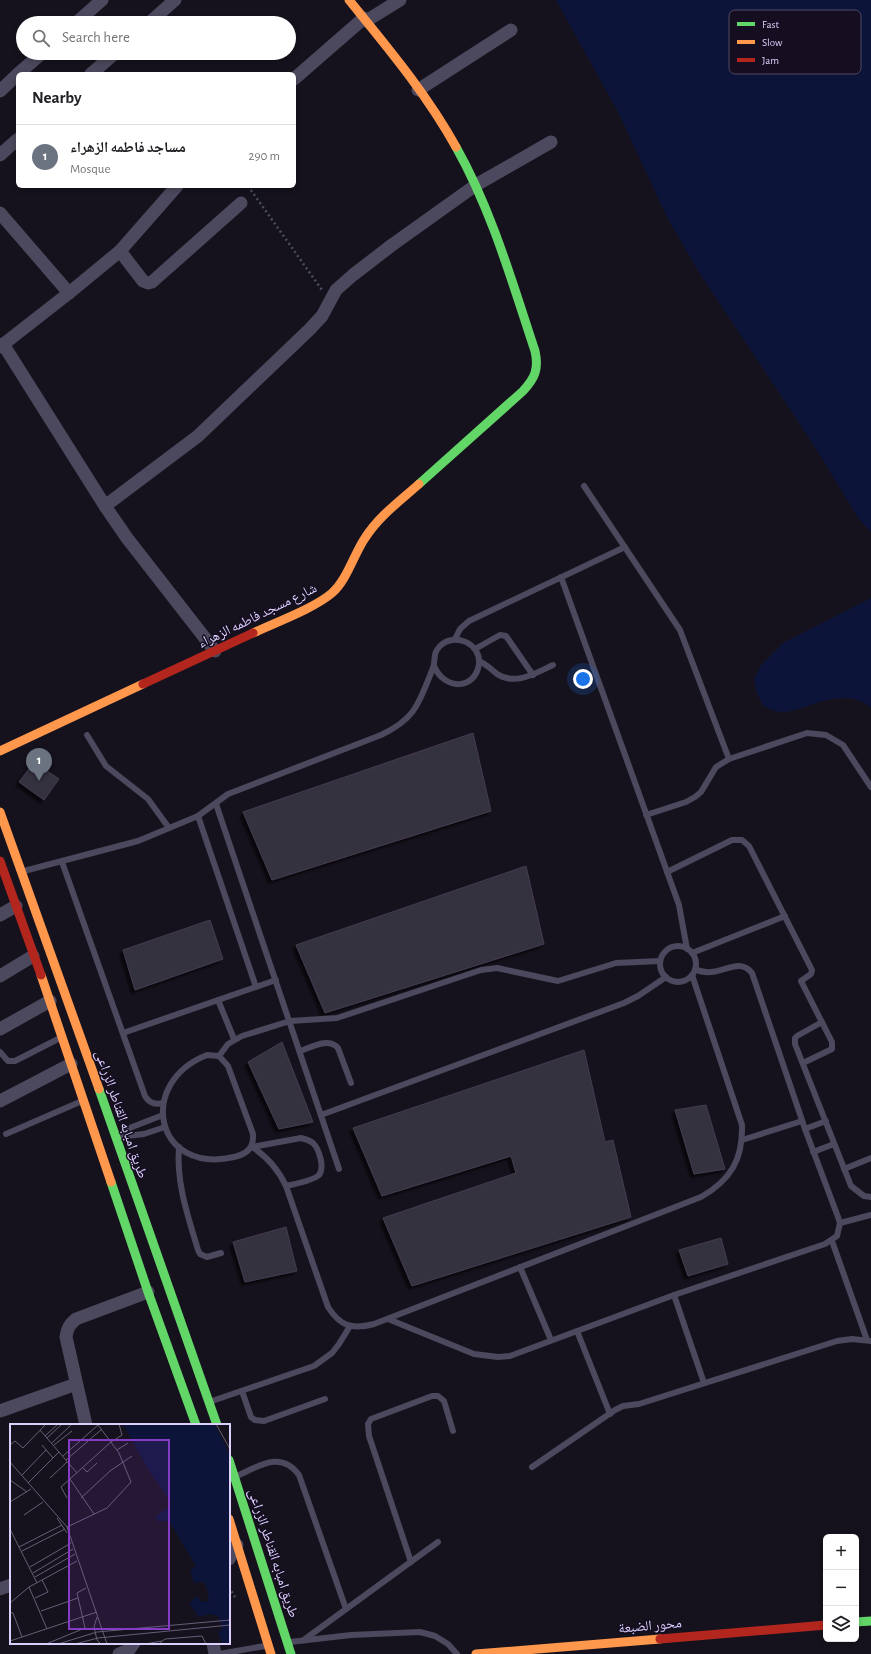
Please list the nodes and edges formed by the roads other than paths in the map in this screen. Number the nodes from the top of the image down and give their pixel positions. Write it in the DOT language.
graph roads {
  1 [pos="102,0"];
  2 [pos="174,0"];
  3 [pos="349,0"];
  4 [pos="400,0"];
  5 [pos="84,16"];
  6 [pos="157,16"];
  7 [pos="365,19"];
  8 [pos="511,30"];
  9 [pos="34,60"];
  10 [pos="107,60"];
  11 [pos="20,72"];
  12 [pos="94,72"];
  13 [pos="16,76"];
  14 [pos="296,77"];
  15 [pos="418,90"];
  16 [pos="0,91"];
  17 [pos="16,142"];
  18 [pos="550,142"];
  19 [pos="0,156"];
  20 [pos="476,185"];
  21 [pos="176,188"];
  22 [pos="241,203"];
  23 [pos="0,213"];
  24 [pos="120,251"];
  25 [pos="69,293"];
  26 [pos="2,345"];
  27 [pos="584,486"];
  28 [pos="105,506"];
  29 [pos="625,547"];
  30 [pos="561,578"];
  31 [pos="455,639"];
  32 [pos="475,649"];
  33 [pos="215,652"];
  34 [pos="479,661"];
  35 [pos="554,664"];
  36 [pos="434,666"];
  37 [pos="533,675"];
  38 [pos="86,735"];
  39 [pos="0,751"];
  40 [pos="729,759"];
  41 [pos="871,787"];
  42 [pos="216,804"];
  43 [pos="0,812"];
  44 [pos="646,815"];
  45 [pos="198,816"];
  46 [pos="169,828"];
  47 [pos="0,861"];
  48 [pos="62,862"];
  49 [pos="22,872"];
  50 [pos="667,872"];
  51 [pos="16,906"];
  52 [pos="0,915"];
  53 [pos="785,916"];
  54 [pos="690,951"];
  55 [pos="33,956"];
  56 [pos="660,961"];
  57 [pos="693,972"];
  58 [pos="0,976"];
  59 [pos="666,977"];
  60 [pos="276,980"];
  61 [pos="256,987"];
  62 [pos="218,1000"];
  63 [pos="51,1004"];
  64 [pos="290,1021"];
  65 [pos="822,1022"];
  66 [pos="0,1029"];
  67 [pos="122,1033"];
  68 [pos="0,1035"];
  69 [pos="62,1037"];
  70 [pos="234,1039"];
  71 [pos="300,1051"];
  72 [pos="0,1052"];
  73 [pos="219,1056"];
  74 [pos="803,1063"];
  75 [pos="71,1064"];
  76 [pos="351,1083"];
  77 [pos="83,1100"];
  78 [pos="0,1101"];
  79 [pos="163,1103"];
  80 [pos="163,1115"];
  81 [pos="321,1115"];
  82 [pos="802,1121"];
  83 [pos="826,1121"];
  84 [pos="165,1127"];
  85 [pos="805,1129"];
  86 [pos="6,1134"];
  87 [pos="115,1137"];
  88 [pos="742,1140"];
  89 [pos="834,1144"];
  90 [pos="98,1145"];
  91 [pos="178,1147"];
  92 [pos="252,1147"];
  93 [pos="813,1152"];
  94 [pos="871,1158"];
  95 [pos="340,1168"];
  96 [pos="844,1169"];
  97 [pos="286,1186"];
  98 [pos="871,1197"];
  99 [pos="871,1215"];
  100 [pos="840,1223"];
  101 [pos="832,1241"];
  102 [pos="221,1253"];
  103 [pos="520,1267"];
  104 [pos="148,1292"];
  105 [pos="674,1295"];
  106 [pos="388,1319"];
  107 [pos="350,1326"];
  108 [pos="577,1331"];
  109 [pos="551,1340"];
  110 [pos="869,1340"];
  111 [pos="704,1383"];
  112 [pos="76,1384"];
  113 [pos="242,1391"];
  114 [pos="325,1399"];
  115 [pos="209,1402"];
  116 [pos="0,1411"];
  117 [pos="610,1414"];
  118 [pos="86,1424"];
  119 [pos="196,1424"];
  120 [pos="217,1424"];
  121 [pos="453,1431"];
  122 [pos="230,1463"];
  123 [pos="532,1467"];
  124 [pos="235,1477"];
  125 [pos="245,1507"];
  126 [pos="230,1511"];
  127 [pos="230,1522"];
  128 [pos="438,1542"];
  129 [pos="238,1545"];
  130 [pos="230,1557"];
  131 [pos="411,1562"];
  132 [pos="10,1585"];
  133 [pos="0,1589"];
  134 [pos="346,1609"];
  135 [pos="871,1621"];
  136 [pos="859,1622"];
  137 [pos="823,1625"];
  138 [pos="133,1644"];
  139 [pos="213,1644"];
  140 [pos="290,1652"];
  141 [pos="119,1654"];
  142 [pos="215,1654"];
  143 [pos="219,1654"];
  144 [pos="271,1654"];
  145 [pos="457,1654"];
  146 [pos="476,1654"];
  1 -- 5 [label="street"];
  2 -- 6 [label="street"];
  3 -- 7 [label="main road"];
  4 -- 7 [label="street"];
  7 -- 14 [label="street"];
  7 -- 15 [label="main road"];
  8 -- 15 [label="street"];
  9 -- 11 [label="street"];
  10 -- 12 [label="street"];
  13 -- 16 [label="street"];
  15 -- 20 [label="main road"];
  17 -- 19 [label="street"];
  18 -- 20 [label="street"];
  20 -- 28 [label="street"];
  20 -- 33 [label="main road, شارع مسجد فاطمه الزهراء"];
  21 -- 24 [label="street"];
  22 -- 24 [label="street"];
  23 -- 25 [label="street"];
  24 -- 25 [label="street"];
  25 -- 26 [label="street"];
  26 -- 28 [label="street"];
  27 -- 29 [label="lane"];
  28 -- 33 [label="street"];
  29 -- 30 [label="lane"];
  29 -- 40 [label="lane"];
  30 -- 31 [label="lane"];
  30 -- 44 [label="lane"];
  31 -- 32 [label="lane"];
  31 -- 36 [label="lane"];
  32 -- 34 [label="lane"];
  32 -- 37 [label="lane"];
  33 -- 39 [label="main road, شارع مسجد فاطمه الزهراء"];
  34 -- 36 [label="lane"];
  34 -- 37 [label="lane"];
  35 -- 37 [label="lane"];
  36 -- 42 [label="lane"];
  38 -- 46 [label="lane"];
  40 -- 41 [label="lane"];
  40 -- 44 [label="lane"];
  42 -- 45 [label="lane"];
  42 -- 60 [label="lane"];
  43 -- 49 [label="main road, طريق امبابه القناطر الزراعى"];
  44 -- 50 [label="lane"];
  45 -- 46 [label="lane"];
  45 -- 61 [label="lane"];
  46 -- 48 [label="lane"];
  47 -- 51 [label="main road"];
  48 -- 49 [label="lane"];
  48 -- 67 [label="lane"];
  49 -- 87 [label="main road, طريق امبابه القناطر الزراعى"];
  50 -- 53 [label="lane"];
  50 -- 54 [label="lane"];
  51 -- 52 [label="street"];
  51 -- 55 [label="main road"];
  53 -- 54 [label="lane"];
  53 -- 65 [label="lane"];
  54 -- 56 [label="lane"];
  54 -- 57 [label="lane"];
  55 -- 58 [label="street"];
  55 -- 63 [label="main road"];
  56 -- 59 [label="lane"];
  56 -- 64 [label="lane"];
  57 -- 59 [label="lane"];
  57 -- 82 [label="lane"];
  57 -- 88 [label="lane"];
  59 -- 81 [label="lane"];
  60 -- 61 [label="lane"];
  60 -- 64 [label="lane"];
  61 -- 62 [label="lane"];
  62 -- 67 [label="lane"];
  62 -- 70 [label="lane"];
  63 -- 66 [label="street"];
  63 -- 68 [label="lane"];
  63 -- 69 [label="main road"];
  64 -- 70 [label="lane"];
  64 -- 71 [label="lane"];
  65 -- 74 [label="lane"];
  65 -- 74 [label="lane"];
  67 -- 79 [label="lane"];
  69 -- 72 [label="lane"];
  69 -- 75 [label="main road"];
  70 -- 73 [label="lane"];
  71 -- 76 [label="lane"];
  71 -- 81 [label="lane"];
  73 -- 79 [label="lane"];
  73 -- 92 [label="lane"];
  74 -- 83 [label="lane"];
  75 -- 77 [label="main road"];
  75 -- 78 [label="street"];
  77 -- 86 [label="lane"];
  77 -- 90 [label="main road"];
  79 -- 80 [label="lane"];
  80 -- 84 [label="lane"];
  80 -- 87 [label="lane"];
  81 -- 95 [label="lane"];
  82 -- 85 [label="lane"];
  82 -- 88 [label="lane"];
  83 -- 85 [label="lane"];
  83 -- 89 [label="lane"];
  84 -- 87 [label="lane"];
  84 -- 91 [label="lane"];
  85 -- 93 [label="lane"];
  87 -- 90 [label="main road"];
  87 -- 115 [label="main road, طريق امبابه القناطر الزراعى"];
  88 -- 103 [label="lane"];
  89 -- 93 [label="lane"];
  89 -- 96 [label="lane"];
  90 -- 104 [label="main road"];
  91 -- 92 [label="lane"];
  91 -- 102 [label="lane"];
  92 -- 97 [label="lane"];
  92 -- 97 [label="lane"];
  93 -- 100 [label="lane"];
  94 -- 96 [label="lane"];
  96 -- 98 [label="lane"];
  97 -- 107 [label="lane"];
  99 -- 100 [label="lane"];
  100 -- 101 [label="lane"];
  101 -- 105 [label="lane"];
  101 -- 110 [label="lane"];
  103 -- 106 [label="lane"];
  103 -- 109 [label="lane"];
  104 -- 112 [label="street"];
  104 -- 119 [label="main road"];
  105 -- 108 [label="lane"];
  105 -- 111 [label="lane"];
  106 -- 107 [label="lane"];
  106 -- 109 [label="lane"];
  107 -- 113 [label="lane"];
  108 -- 109 [label="lane"];
  108 -- 117 [label="lane"];
  110 -- 111 [label="lane"];
  111 -- 117 [label="lane"];
  112 -- 116 [label="street"];
  112 -- 118 [label="street"];
  113 -- 114 [label="lane"];
  113 -- 115 [label="lane"];
  115 -- 120 [label="main road, طريق امبابه القناطر الزراعى"];
  117 -- 123 [label="lane"];
  121 -- 131 [label="lane"];
  122 -- 124 [label="main road, طريق امبابه القناطر الزراعى"];
  124 -- 125 [label="main road, طريق امبابه القناطر الزراعى"];
  124 -- 134 [label="lane"];
  125 -- 126 [label="street"];
  125 -- 140 [label="main road, طريق امبابه القناطر الزراعى"];
  127 -- 129 [label="main road"];
  128 -- 131 [label="lane"];
  129 -- 130 [label="street"];
  129 -- 144 [label="main road"];
  131 -- 134 [label="lane"];
  132 -- 133 [label="street"];
  134 -- 140 [label="lane"];
  135 -- 136 [label="main road"];
  137 -- 146 [label="main road, محور الضبعة"];
  138 -- 141 [label="street"];
  139 -- 142 [label="street"];
  143 -- 145 [label="lane"];
}
